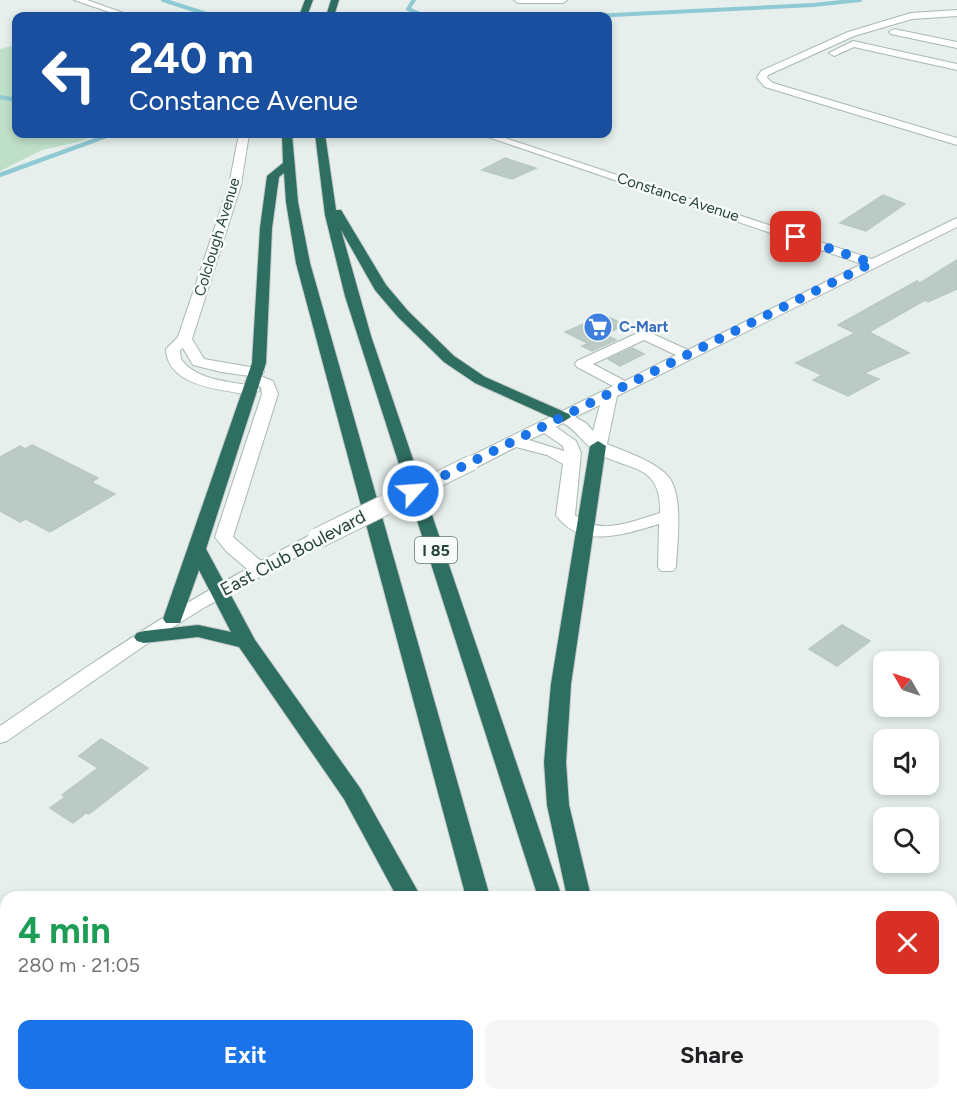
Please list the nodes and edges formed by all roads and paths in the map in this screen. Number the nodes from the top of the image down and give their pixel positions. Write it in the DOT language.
graph roads {
  1 [pos="78,0"];
  2 [pos="518,0"];
  3 [pos="562,0"];
  4 [pos="116,12"];
  5 [pos="957,13"];
  6 [pos="890,32"];
  7 [pos="852,39"];
  8 [pos="957,45"];
  9 [pos="957,56"];
  10 [pos="957,67"];
  11 [pos="957,130"];
  12 [pos="243,138"];
  13 [pos="287,138"];
  14 [pos="321,138"];
  15 [pos="496,138"];
  16 [pos="957,142"];
  17 [pos="288,165"];
  18 [pos="329,200"];
  19 [pos="957,222"];
  20 [pos="872,263"];
  21 [pos="185,339"];
  22 [pos="687,355"];
  23 [pos="255,380"];
  24 [pos="617,390"];
  25 [pos="562,417"];
  26 [pos="545,426"];
  27 [pos="514,441"];
  28 [pos="598,446"];
  29 [pos="572,462"];
  30 [pos="669,516"];
  31 [pos="585,530"];
  32 [pos="198,551"];
  33 [pos="667,567"];
  34 [pos="259,568"];
  35 [pos="218,591"];
  36 [pos="173,619"];
  37 [pos="144,637"];
  38 [pos="246,642"];
  39 [pos="0,736"];
  40 [pos="406,891"];
  41 [pos="476,891"];
  42 [pos="548,891"];
  43 [pos="577,891"];
  1 -- 4 [label="street"];
  2 -- 3 [label="street"];
  5 -- 6 [label="street"];
  6 -- 7 [label="street"];
  6 -- 8 [label="street"];
  6 -- 9 [label="street"];
  7 -- 10 [label="street"];
  7 -- 11 [label="street"];
  7 -- 16 [label="street"];
  12 -- 21 [label="street, Colclough Avenue"];
  13 -- 17 [label="highway"];
  14 -- 18 [label="highway, I 85"];
  15 -- 20 [label="street, Constance Avenue"];
  17 -- 23 [label="highway"];
  17 -- 41 [label="highway"];
  18 -- 25 [label="highway"];
  18 -- 42 [label="highway, I 85"];
  19 -- 20 [label="street, East Club Boulevard"];
  20 -- 22 [label="street, East Club Boulevard"];
  21 -- 23 [label="street"];
  21 -- 23 [label="street, Colclough Avenue"];
  22 -- 24 [label="street, East Club Boulevard"];
  22 -- 24 [label="street"];
  23 -- 32 [label="highway"];
  23 -- 34 [label="street"];
  24 -- 25 [label="street, East Club Boulevard"];
  24 -- 28 [label="street"];
  25 -- 26 [label="street, East Club Boulevard"];
  25 -- 28 [label="street"];
  26 -- 27 [label="street, East Club Boulevard"];
  26 -- 29 [label="street"];
  27 -- 29 [label="street"];
  27 -- 34 [label="street, East Club Boulevard, bridge"];
  28 -- 30 [label="street"];
  28 -- 31 [label="highway"];
  29 -- 31 [label="street"];
  30 -- 31 [label="street"];
  30 -- 33 [label="street"];
  31 -- 43 [label="highway"];
  32 -- 35 [label="highway"];
  32 -- 36 [label="highway"];
  34 -- 35 [label="street, East Club Boulevard"];
  35 -- 36 [label="street, East Club Boulevard"];
  35 -- 38 [label="highway"];
  36 -- 37 [label="street, East Club Boulevard"];
  37 -- 38 [label="highway"];
  37 -- 39 [label="street, East Club Boulevard"];
  38 -- 40 [label="highway"];
}
